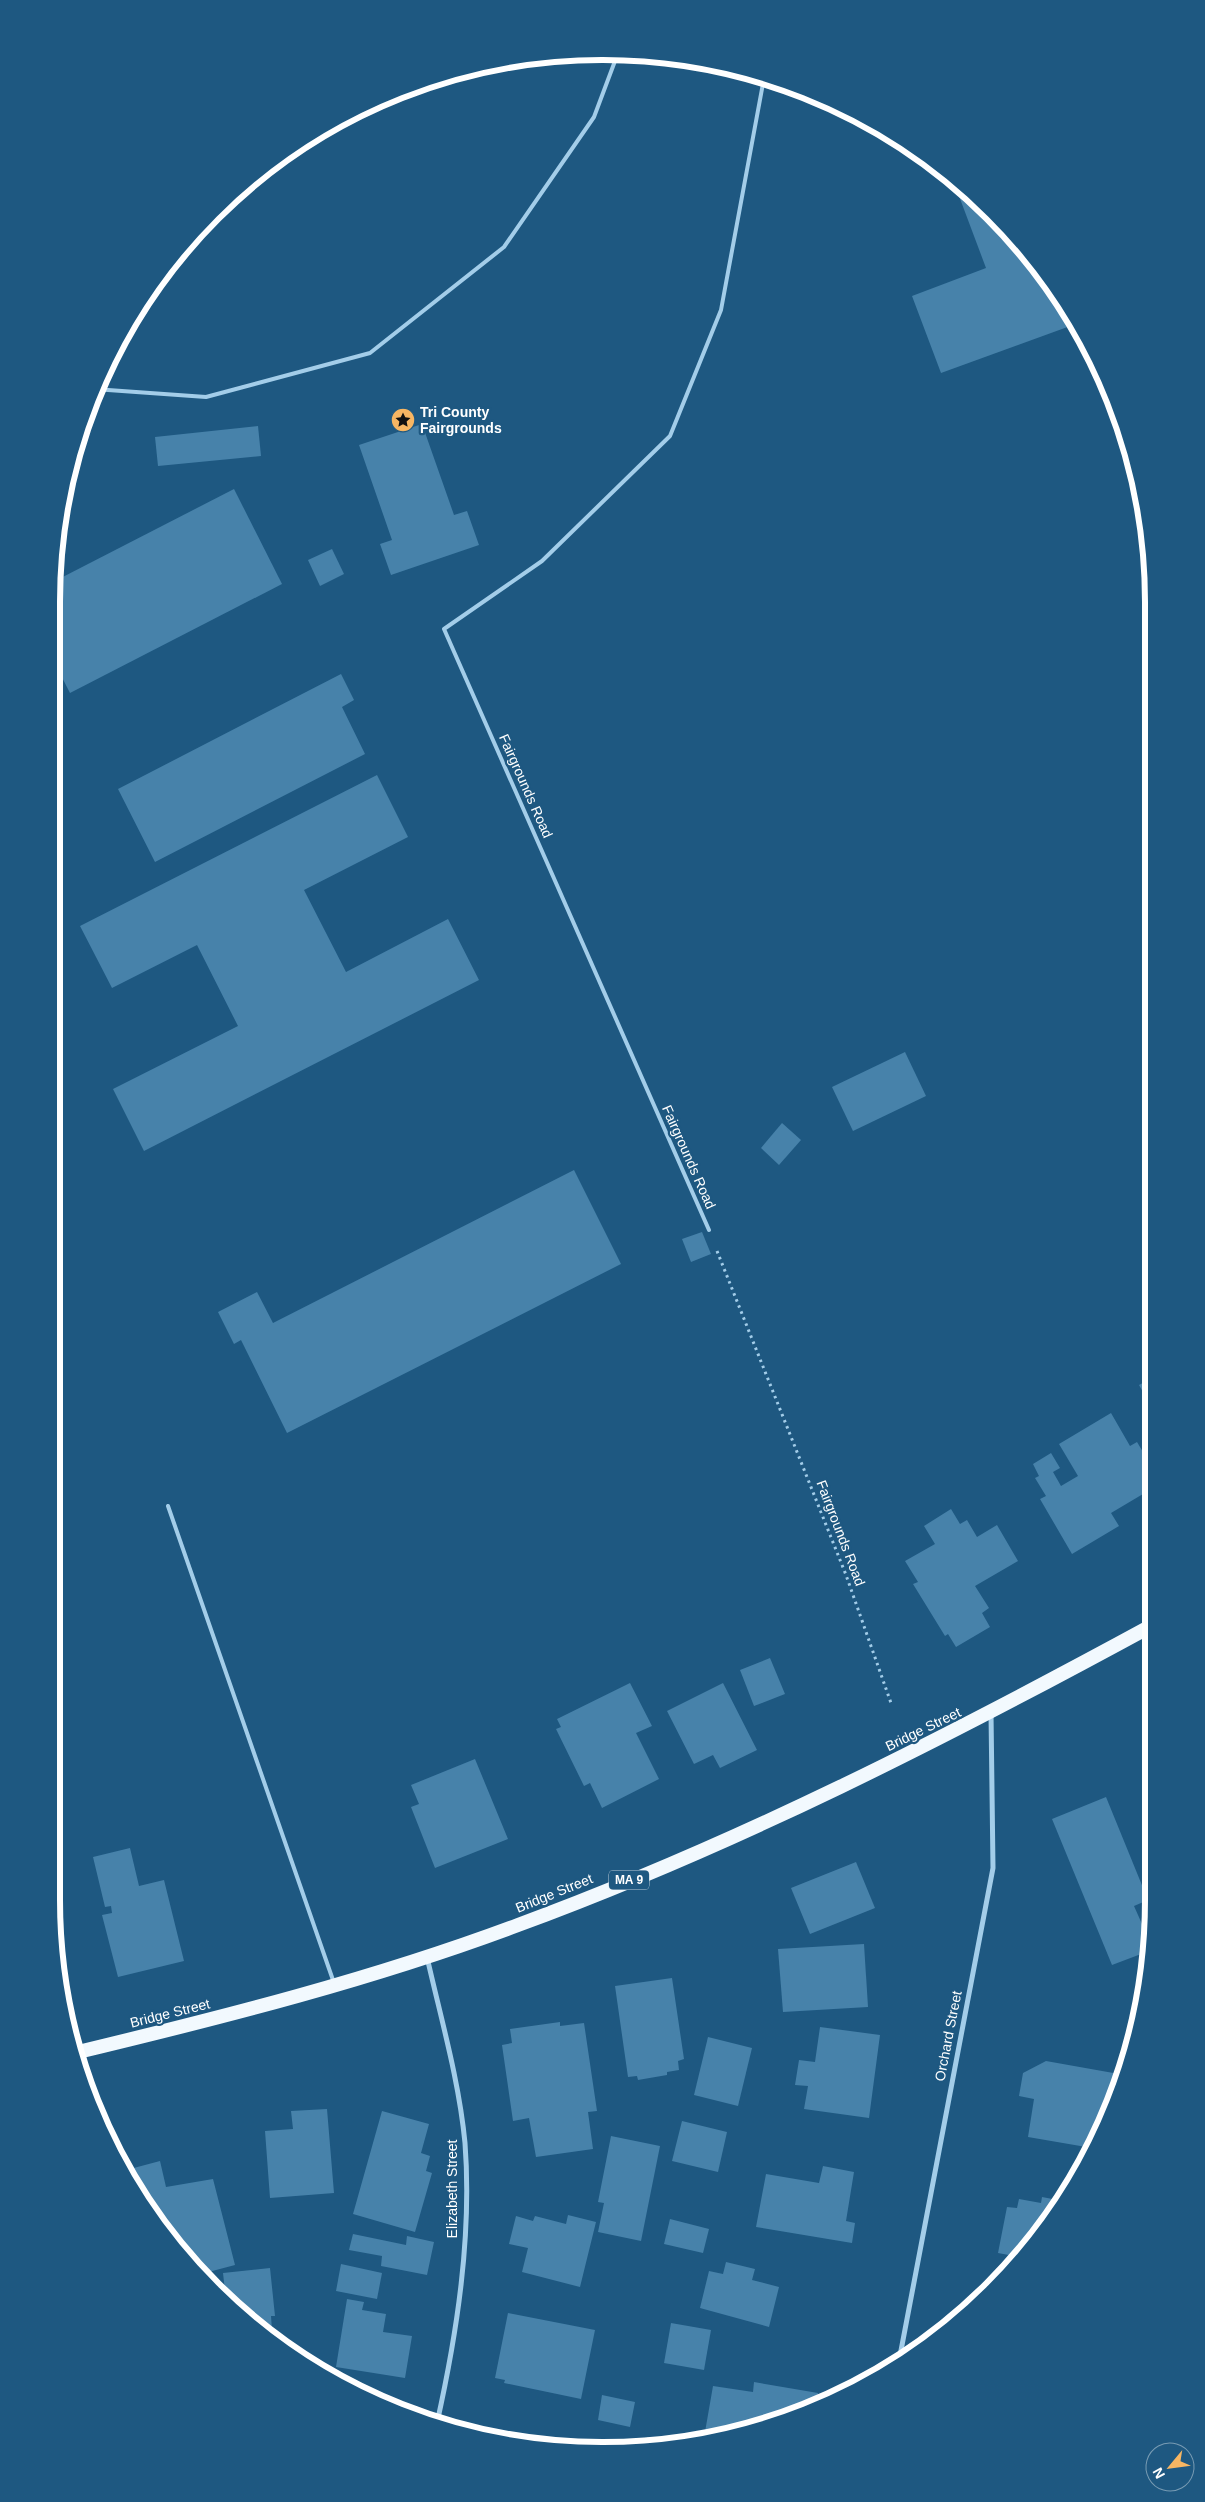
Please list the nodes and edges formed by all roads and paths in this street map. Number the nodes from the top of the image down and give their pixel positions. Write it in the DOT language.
graph roads {
  1 [pos="615,60"];
  2 [pos="763,84"];
  3 [pos="103,390"];
  4 [pos="709,1230"];
  5 [pos="168,1506"];
  6 [pos="1145,1629"];
  7 [pos="891,1703"];
  8 [pos="991,1713"];
  9 [pos="427,1957"];
  10 [pos="335,1985"];
  11 [pos="82,2051"];
  12 [pos="900,2354"];
  13 [pos="438,2416"];
  1 -- 3 [label="lane"];
  2 -- 4 [label="lane, Fairgrounds Road"];
  4 -- 7 [label="path, Fairgrounds Road"];
  5 -- 10 [label="lane"];
  6 -- 8 [label="highway, Bridge Street / MA 9"];
  8 -- 9 [label="highway, Bridge Street / MA 9"];
  8 -- 12 [label="street, Orchard Street"];
  9 -- 10 [label="highway, Bridge Street / MA 9"];
  9 -- 13 [label="street, Elizabeth Street"];
  10 -- 11 [label="highway, Bridge Street / MA 9"];
}
